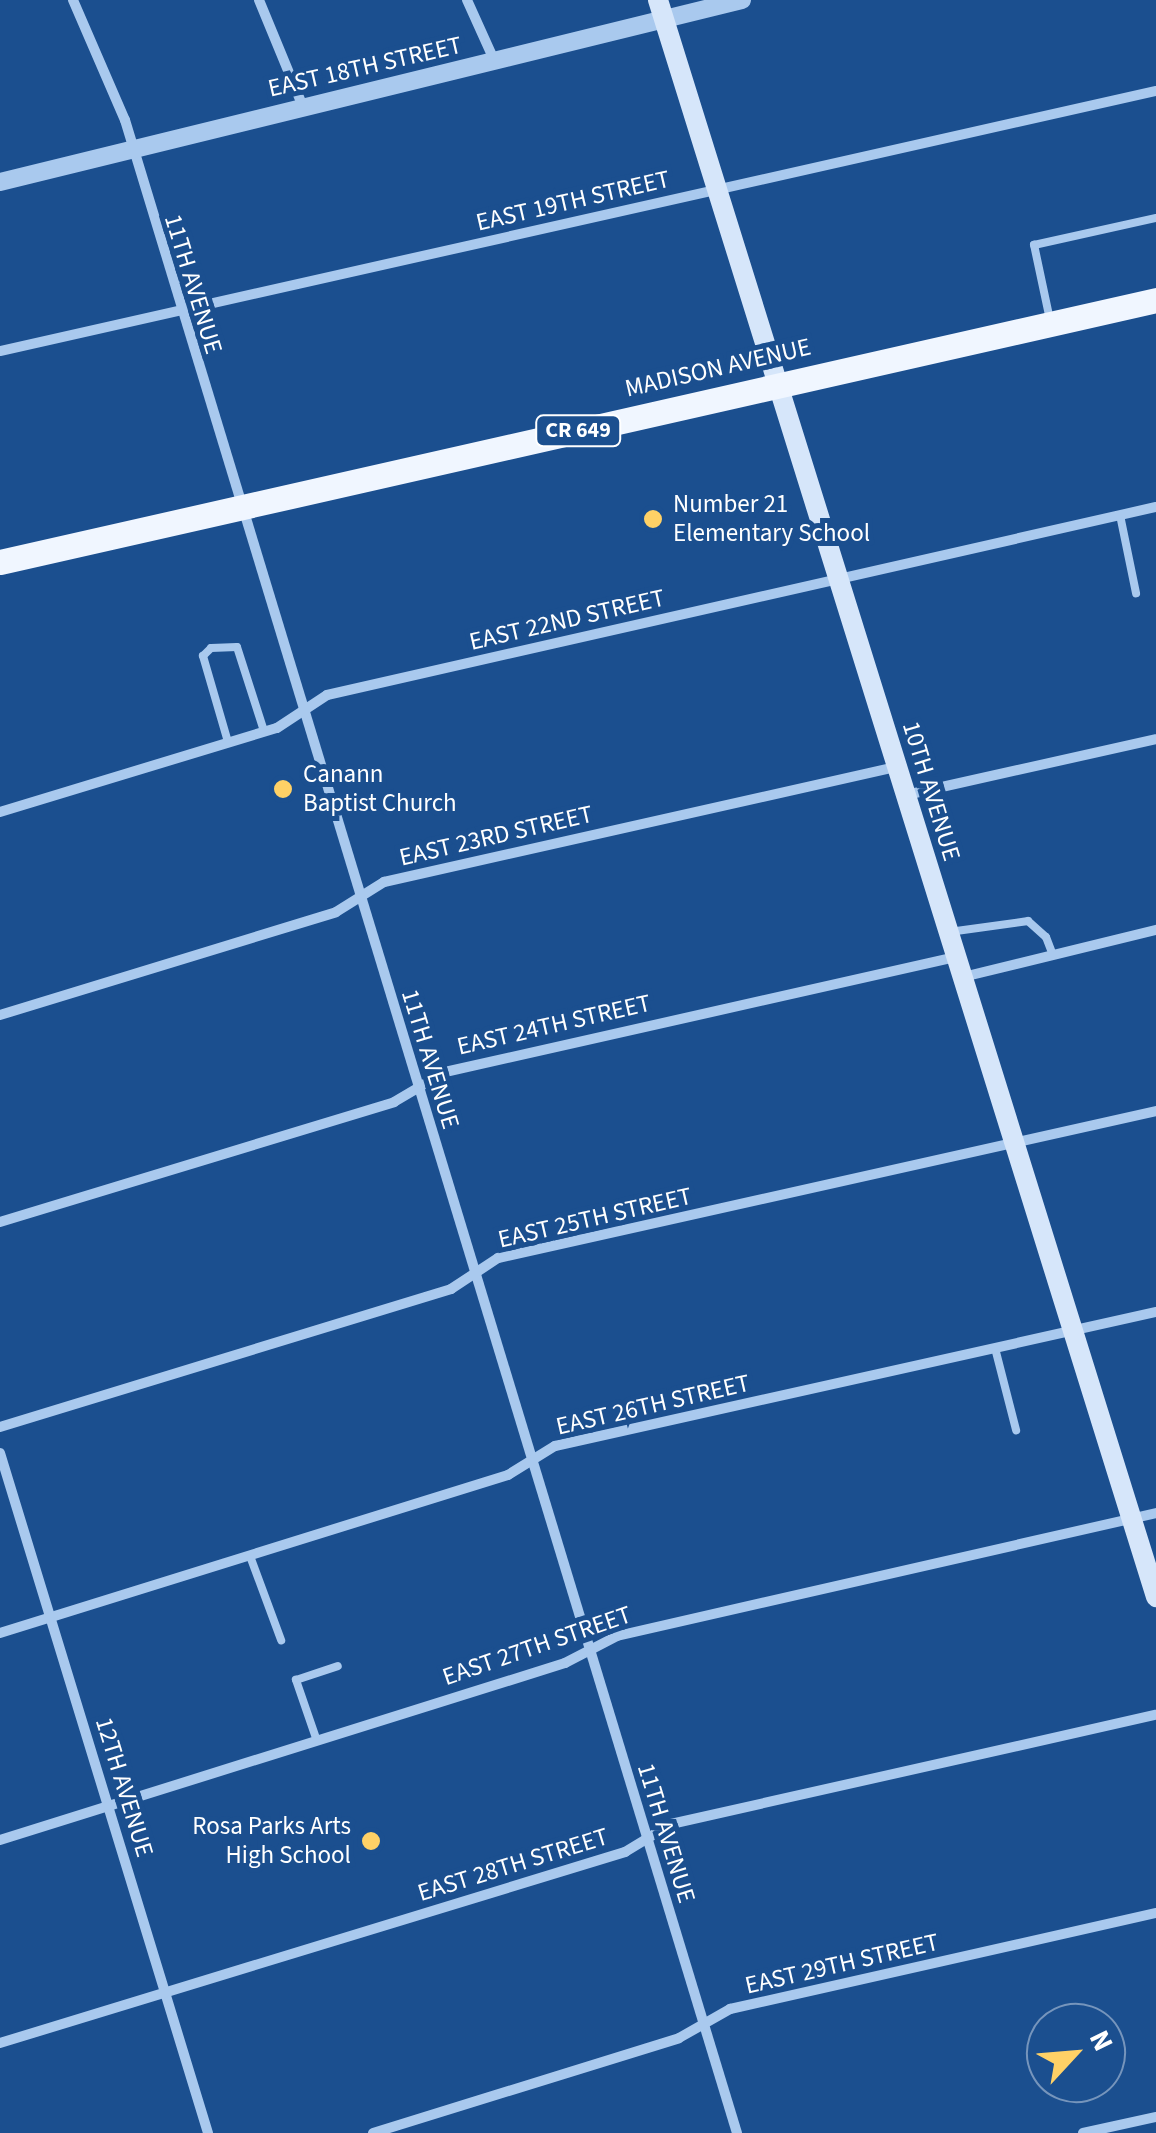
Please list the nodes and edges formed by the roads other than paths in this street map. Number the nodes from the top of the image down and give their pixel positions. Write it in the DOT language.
graph roads {
  1 [pos="73,0"];
  2 [pos="258,0"];
  3 [pos="468,0"];
  4 [pos="742,0"];
  5 [pos="662,10"];
  6 [pos="495,62"];
  7 [pos="1156,90"];
  8 [pos="303,107"];
  9 [pos="132,149"];
  10 [pos="0,182"];
  11 [pos="717,189"];
  12 [pos="1156,218"];
  13 [pos="1156,300"];
  14 [pos="180,310"];
  15 [pos="1050,324"];
  16 [pos="0,352"];
  17 [pos="778,386"];
  18 [pos="241,507"];
  19 [pos="1156,508"];
  20 [pos="1120,516"];
  21 [pos="0,562"];
  22 [pos="839,579"];
  23 [pos="1136,593"];
  24 [pos="303,712"];
  25 [pos="264,731"];
  26 [pos="1156,739"];
  27 [pos="228,742"];
  28 [pos="898,766"];
  29 [pos="906,794"];
  30 [pos="0,812"];
  31 [pos="360,898"];
  32 [pos="1156,930"];
  33 [pos="950,932"];
  34 [pos="1052,955"];
  35 [pos="960,967"];
  36 [pos="0,1015"];
  37 [pos="418,1088"];
  38 [pos="1156,1110"];
  39 [pos="1015,1142"];
  40 [pos="0,1222"];
  41 [pos="474,1274"];
  42 [pos="1156,1312"];
  43 [pos="1074,1330"];
  44 [pos="995,1348"];
  45 [pos="0,1427"];
  46 [pos="1016,1430"];
  47 [pos="0,1453"];
  48 [pos="532,1461"];
  49 [pos="1156,1513"];
  50 [pos="1132,1518"];
  51 [pos="250,1556"];
  52 [pos="1156,1598"];
  53 [pos="51,1618"];
  54 [pos="0,1633"];
  55 [pos="281,1640"];
  56 [pos="589,1650"];
  57 [pos="338,1666"];
  58 [pos="1156,1715"];
  59 [pos="318,1740"];
  60 [pos="110,1806"];
  61 [pos="647,1838"];
  62 [pos="0,1840"];
  63 [pos="1156,1913"];
  64 [pos="166,1993"];
  65 [pos="704,2024"];
  66 [pos="0,2043"];
  67 [pos="1156,2117"];
  68 [pos="208,2133"];
  69 [pos="373,2133"];
  70 [pos="737,2133"];
  71 [pos="1083,2133"];
  1 -- 9 [label="street, 11TH AVENUE"];
  2 -- 8 [label="street"];
  3 -- 6 [label="street"];
  4 -- 5 [label="street, EAST 18TH STREET"];
  5 -- 6 [label="street, EAST 18TH STREET"];
  5 -- 11 [label="main road, 10TH AVENUE"];
  6 -- 8 [label="street, EAST 18TH STREET"];
  7 -- 11 [label="street, EAST 19TH STREET"];
  8 -- 9 [label="street, EAST 18TH STREET"];
  9 -- 10 [label="street, EAST 18TH STREET"];
  9 -- 14 [label="street, 11TH AVENUE"];
  11 -- 14 [label="street, EAST 19TH STREET"];
  11 -- 17 [label="main road, 10TH AVENUE"];
  12 -- 15 [label="lane"];
  13 -- 15 [label="main road, MADISON AVENUE / CR 649"];
  14 -- 16 [label="street, EAST 19TH STREET"];
  14 -- 18 [label="street, 11TH AVENUE"];
  15 -- 17 [label="main road, MADISON AVENUE / CR 649"];
  17 -- 18 [label="main road, MADISON AVENUE / CR 649"];
  17 -- 22 [label="main road, 10TH AVENUE"];
  18 -- 21 [label="main road, MADISON AVENUE / CR 649"];
  18 -- 24 [label="street, 11TH AVENUE"];
  19 -- 20 [label="street, EAST 22ND STREET"];
  20 -- 22 [label="street, EAST 22ND STREET"];
  20 -- 23 [label="lane"];
  22 -- 24 [label="street, EAST 22ND STREET"];
  22 -- 28 [label="main road, 10TH AVENUE"];
  24 -- 25 [label="street, EAST 22ND STREET"];
  24 -- 31 [label="street, 11TH AVENUE"];
  25 -- 27 [label="street, EAST 22ND STREET"];
  25 -- 27 [label="lane"];
  26 -- 29 [label="street"];
  27 -- 30 [label="street, EAST 22ND STREET"];
  28 -- 29 [label="main road, 10TH AVENUE"];
  28 -- 31 [label="street, EAST 23RD STREET"];
  29 -- 33 [label="main road, 10TH AVENUE"];
  31 -- 36 [label="street, EAST 23RD STREET"];
  31 -- 37 [label="street, 11TH AVENUE"];
  32 -- 34 [label="street, EAST 24TH STREET"];
  33 -- 34 [label="lane"];
  33 -- 35 [label="main road, 10TH AVENUE"];
  34 -- 35 [label="street, EAST 24TH STREET"];
  35 -- 37 [label="street, EAST 24TH STREET"];
  35 -- 39 [label="main road, 10TH AVENUE"];
  37 -- 40 [label="street, EAST 24TH STREET"];
  37 -- 41 [label="street, 11TH AVENUE"];
  38 -- 39 [label="street, EAST 25TH STREET"];
  39 -- 41 [label="street, EAST 25TH STREET"];
  39 -- 43 [label="main road, 10TH AVENUE"];
  41 -- 45 [label="street, EAST 25TH STREET"];
  41 -- 48 [label="street, 11TH AVENUE"];
  42 -- 43 [label="street, EAST 26TH STREET"];
  43 -- 44 [label="street, EAST 26TH STREET"];
  43 -- 50 [label="main road, 10TH AVENUE"];
  44 -- 46 [label="lane"];
  44 -- 48 [label="street, EAST 26TH STREET"];
  47 -- 53 [label="street, 12TH AVENUE"];
  48 -- 51 [label="street, EAST 26TH STREET"];
  48 -- 56 [label="street, 11TH AVENUE"];
  49 -- 50 [label="street, EAST 27TH STREET"];
  50 -- 52 [label="main road, 10TH AVENUE"];
  50 -- 56 [label="street, EAST 27TH STREET"];
  51 -- 53 [label="street, EAST 26TH STREET"];
  51 -- 55 [label="lane"];
  53 -- 54 [label="street, EAST 26TH STREET"];
  53 -- 60 [label="street, 12TH AVENUE"];
  56 -- 59 [label="street, EAST 27TH STREET"];
  56 -- 61 [label="street, 11TH AVENUE"];
  57 -- 59 [label="lane"];
  58 -- 61 [label="street, EAST 28TH STREET"];
  59 -- 60 [label="street, EAST 27TH STREET"];
  60 -- 62 [label="street, EAST 27TH STREET"];
  60 -- 64 [label="street, 12TH AVENUE"];
  61 -- 64 [label="street, EAST 28TH STREET"];
  61 -- 65 [label="street, 11TH AVENUE"];
  63 -- 65 [label="street, EAST 29TH STREET"];
  64 -- 66 [label="street, EAST 28TH STREET"];
  64 -- 68 [label="street, 12TH AVENUE"];
  65 -- 69 [label="street, EAST 29TH STREET"];
  65 -- 70 [label="street, 11TH AVENUE"];
  67 -- 71 [label="street"];
}
